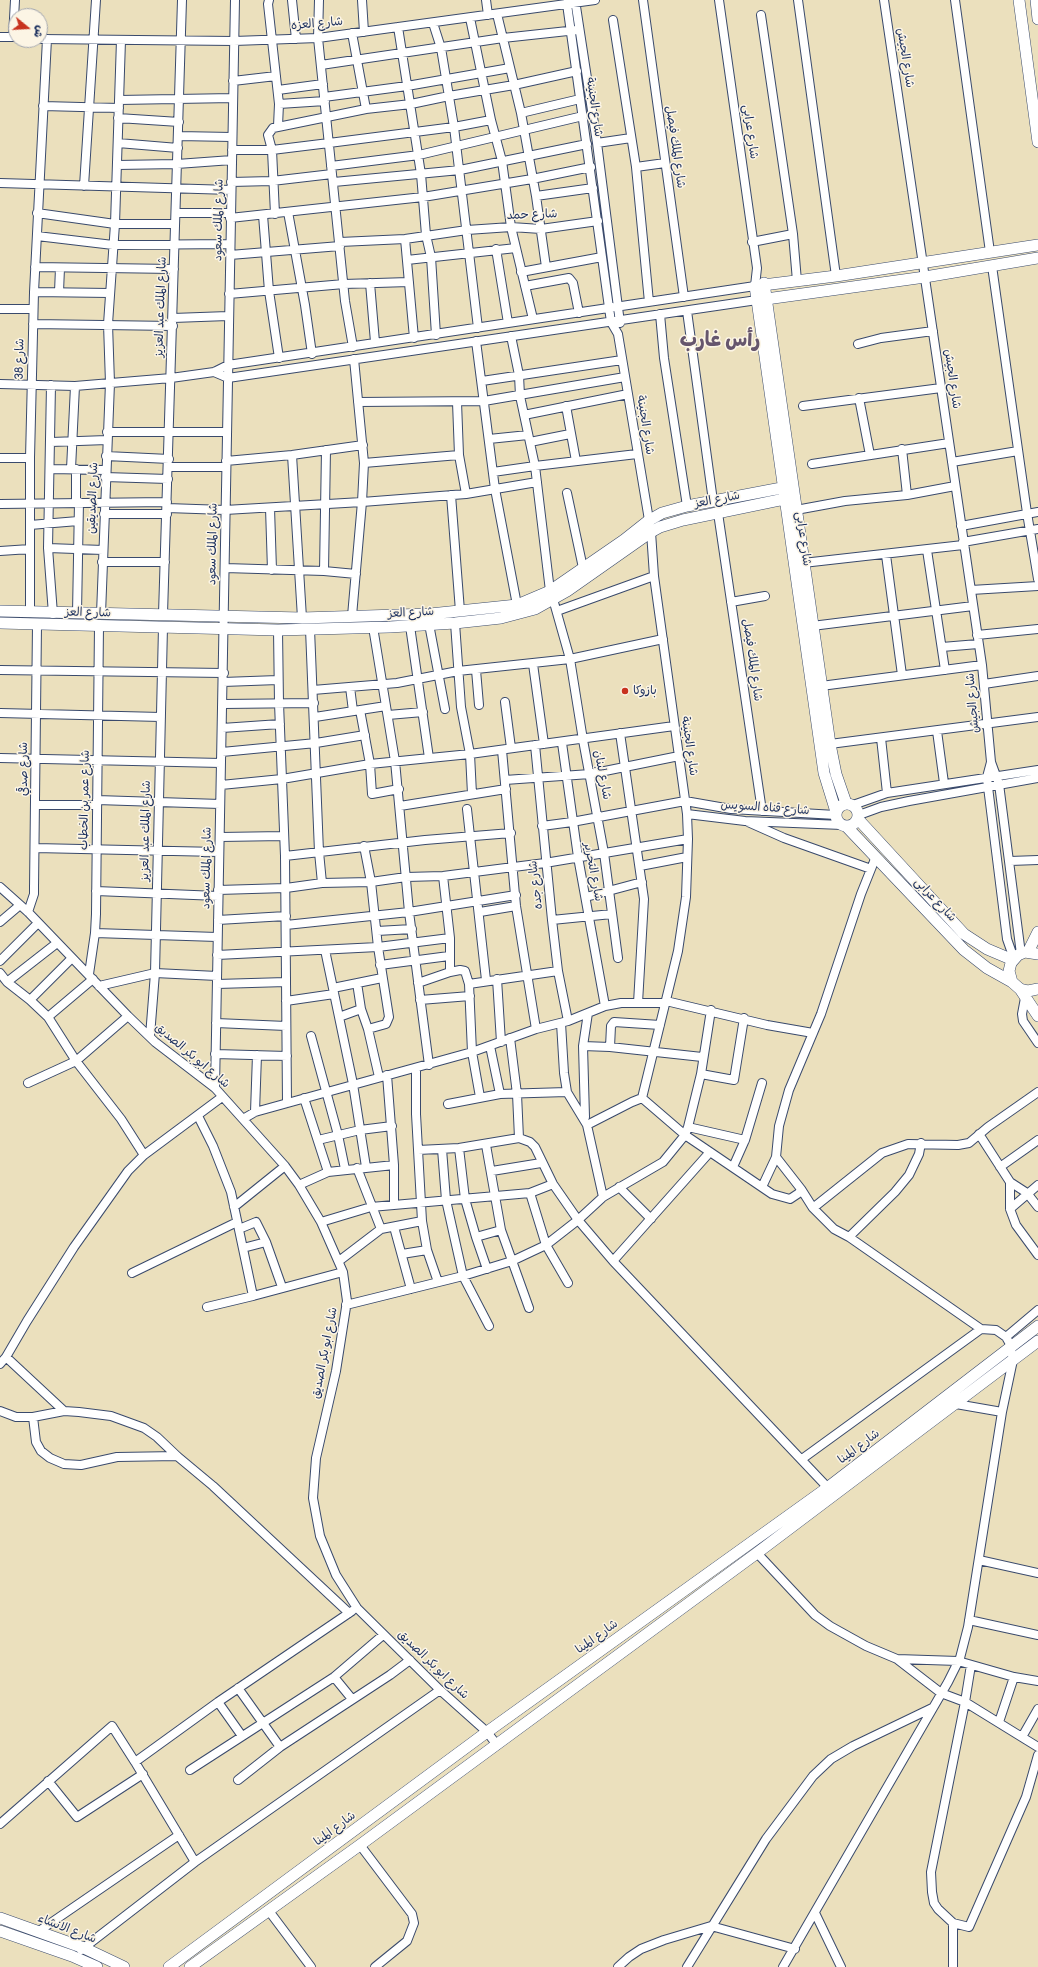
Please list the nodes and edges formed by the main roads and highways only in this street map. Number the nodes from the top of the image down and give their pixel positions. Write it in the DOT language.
graph roads {
  1 [pos="1019,0"];
  2 [pos="1036,0"];
  3 [pos="1038,19"];
  4 [pos="1038,142"];
  5 [pos="1038,245"];
  6 [pos="1038,258"];
  7 [pos="762,299"];
  8 [pos="788,493"];
  9 [pos="649,526"];
  10 [pos="552,595"];
  11 [pos="0,611"];
  12 [pos="0,623"];
  13 [pos="850,804"];
  14 [pos="859,817"];
  15 [pos="840,820"];
  16 [pos="1038,932"];
  17 [pos="1023,956"];
  18 [pos="1038,989"];
  19 [pos="1019,990"];
  20 [pos="1038,1016"];
  21 [pos="1038,1326"];
  22 [pos="1038,1341"];
  23 [pos="952,1400"];
  24 [pos="0,1918"];
  25 [pos="0,1931"];
  26 [pos="97,1967"];
  27 [pos="124,1967"];
  28 [pos="169,1967"];
  29 [pos="190,1967"];
  1 -- 4 [label="main road"];
  2 -- 3 [label="main road"];
  5 -- 7 [label="main road, شارع عرابى"];
  6 -- 7 [label="main road"];
  7 -- 8 [label="main road, شارع عرابى"];
  8 -- 9 [label="main road, شارع العز"];
  8 -- 9 [label="main road, شارع العز"];
  8 -- 13 [label="main road, شارع عرابى"];
  8 -- 15 [label="main road, شارع عرابى"];
  9 -- 10 [label="main road, شارع العز"];
  9 -- 10 [label="main road, شارع العز"];
  10 -- 11 [label="main road, شارع العز"];
  10 -- 12 [label="main road, شارع العز"];
  13 -- 14 [label="main road"];
  13 -- 15 [label="main road"];
  14 -- 15 [label="main road"];
  14 -- 17 [label="main road, شارع عرابى"];
  15 -- 19 [label="main road, شارع عرابى"];
  16 -- 17 [label="main road"];
  17 -- 19 [label="main road"];
  18 -- 19 [label="main road"];
  19 -- 20 [label="main road"];
  21 -- 23 [label="main road, شارع المينا"];
  22 -- 23 [label="main road, شارع المينا"];
  23 -- 28 [label="main road, شارع المينا"];
  23 -- 29 [label="main road, شارع المينا"];
  24 -- 27 [label="main road, شارع الانشاء"];
  25 -- 26 [label="main road, شارع الانشاء"];
}
